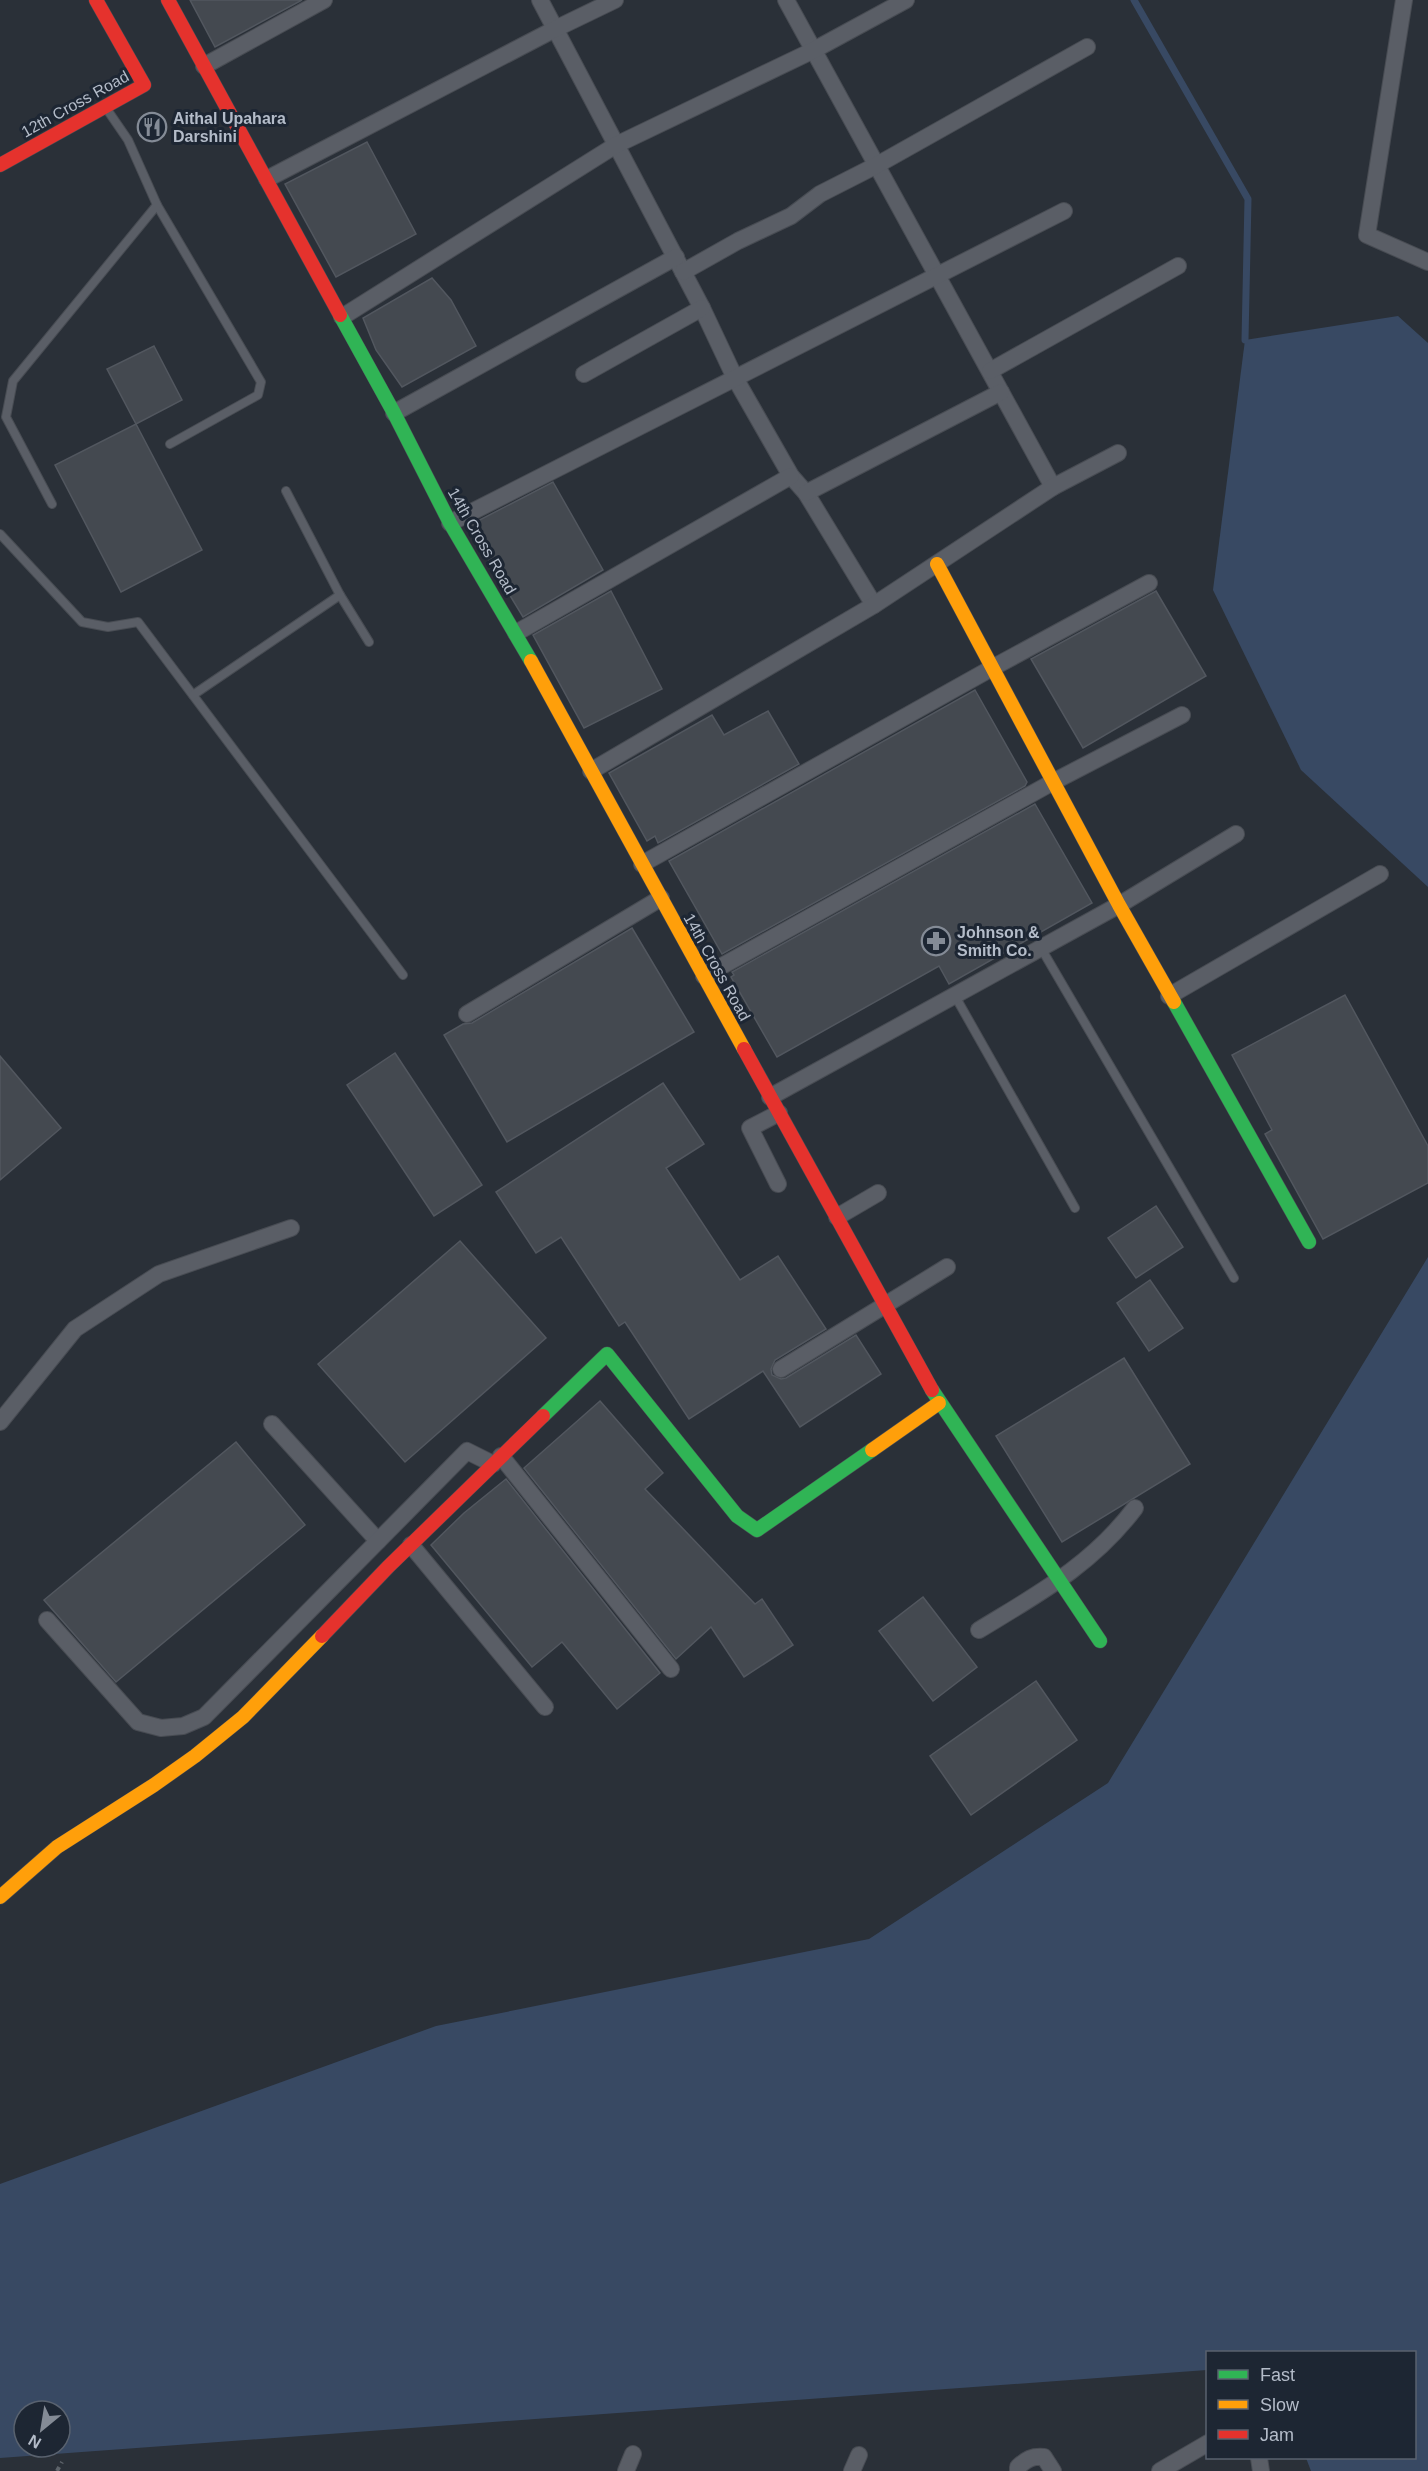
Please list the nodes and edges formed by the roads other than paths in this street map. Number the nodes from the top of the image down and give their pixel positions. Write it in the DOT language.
graph roads {
  1 [pos="96,0"];
  2 [pos="168,0"];
  3 [pos="324,0"];
  4 [pos="540,0"];
  5 [pos="615,0"];
  6 [pos="786,0"];
  7 [pos="906,0"];
  8 [pos="1404,0"];
  9 [pos="555,29"];
  10 [pos="1087,47"];
  11 [pos="814,50"];
  12 [pos="204,66"];
  13 [pos="105,107"];
  14 [pos="616,145"];
  15 [pos="0,165"];
  16 [pos="877,165"];
  17 [pos="267,179"];
  18 [pos="157,206"];
  19 [pos="1064,212"];
  20 [pos="1428,262"];
  21 [pos="679,264"];
  22 [pos="1178,266"];
  23 [pos="938,276"];
  24 [pos="702,308"];
  25 [pos="342,317"];
  26 [pos="990,371"];
  27 [pos="584,374"];
  28 [pos="735,378"];
  29 [pos="1001,392"];
  30 [pos="394,413"];
  31 [pos="170,444"];
  32 [pos="1118,453"];
  33 [pos="791,476"];
  34 [pos="1053,487"];
  35 [pos="286,490"];
  36 [pos="806,493"];
  37 [pos="52,504"];
  38 [pos="450,523"];
  39 [pos="0,534"];
  40 [pos="936,564"];
  41 [pos="1149,583"];
  42 [pos="340,595"];
  43 [pos="874,605"];
  44 [pos="516,633"];
  45 [pos="369,642"];
  46 [pos="992,668"];
  47 [pos="193,695"];
  48 [pos="1182,715"];
  49 [pos="591,771"];
  50 [pos="1053,782"];
  51 [pos="1236,834"];
  52 [pos="642,864"];
  53 [pos="1380,874"];
  54 [pos="661,898"];
  55 [pos="1119,905"];
  56 [pos="1041,948"];
  57 [pos="403,975"];
  58 [pos="704,976"];
  59 [pos="955,996"];
  60 [pos="1169,996"];
  61 [pos="467,1014"];
  62 [pos="770,1097"];
  63 [pos="779,1113"];
  64 [pos="778,1184"];
  65 [pos="878,1193"];
  66 [pos="1076,1208"];
  67 [pos="837,1217"];
  68 [pos="291,1228"];
  69 [pos="1309,1242"];
  70 [pos="947,1267"];
  71 [pos="1234,1278"];
  72 [pos="885,1305"];
  73 [pos="782,1370"];
  74 [pos="939,1403"];
  75 [pos="0,1422"];
  76 [pos="272,1424"];
  77 [pos="497,1460"];
  78 [pos="1135,1508"];
  79 [pos="378,1541"];
  80 [pos="411,1545"];
  81 [pos="1060,1582"];
  82 [pos="47,1620"];
  83 [pos="979,1630"];
  84 [pos="1100,1641"];
  85 [pos="671,1669"];
  86 [pos="544,1707"];
  87 [pos="0,1897"];
  88 [pos="1206,2444"];
  89 [pos="633,2454"];
  90 [pos="860,2455"];
  91 [pos="626,2471"];
  92 [pos="852,2471"];
  93 [pos="1018,2471"];
  94 [pos="1053,2471"];
  95 [pos="1160,2471"];
  1 -- 13 [label="street, 12th Cross Road"];
  2 -- 12 [label="street, 14th Cross Road"];
  3 -- 12 [label="street"];
  4 -- 9 [label="street"];
  5 -- 9 [label="street"];
  6 -- 11 [label="street"];
  7 -- 11 [label="street"];
  8 -- 20 [label="street"];
  9 -- 14 [label="street"];
  9 -- 17 [label="street"];
  10 -- 16 [label="street"];
  11 -- 14 [label="street"];
  11 -- 16 [label="street"];
  12 -- 17 [label="street, 14th Cross Road"];
  13 -- 15 [label="street, 12th Cross Road"];
  13 -- 18 [label="lane"];
  14 -- 21 [label="street"];
  14 -- 25 [label="street"];
  16 -- 21 [label="street"];
  16 -- 23 [label="street"];
  17 -- 25 [label="street, 14th Cross Road"];
  18 -- 31 [label="lane"];
  18 -- 37 [label="lane"];
  19 -- 23 [label="street"];
  21 -- 24 [label="street"];
  21 -- 30 [label="street"];
  22 -- 26 [label="street"];
  23 -- 26 [label="street"];
  23 -- 28 [label="street"];
  24 -- 27 [label="street"];
  24 -- 28 [label="street"];
  25 -- 30 [label="street, 14th Cross Road"];
  26 -- 29 [label="street"];
  28 -- 33 [label="street"];
  28 -- 38 [label="street"];
  29 -- 34 [label="street"];
  29 -- 36 [label="street"];
  30 -- 38 [label="street, 14th Cross Road"];
  32 -- 34 [label="street"];
  33 -- 36 [label="street"];
  33 -- 44 [label="street"];
  34 -- 40 [label="street"];
  35 -- 42 [label="lane"];
  36 -- 43 [label="street"];
  38 -- 44 [label="street, 14th Cross Road"];
  39 -- 47 [label="lane"];
  40 -- 43 [label="street"];
  40 -- 46 [label="street"];
  41 -- 46 [label="street"];
  42 -- 45 [label="lane"];
  42 -- 47 [label="lane"];
  43 -- 49 [label="street"];
  44 -- 49 [label="street, 14th Cross Road"];
  46 -- 50 [label="street"];
  46 -- 52 [label="street"];
  47 -- 57 [label="lane"];
  48 -- 50 [label="street"];
  49 -- 52 [label="street, 14th Cross Road"];
  50 -- 55 [label="street"];
  50 -- 58 [label="street"];
  51 -- 55 [label="street"];
  52 -- 54 [label="street, 14th Cross Road"];
  53 -- 60 [label="street"];
  54 -- 58 [label="street, 14th Cross Road"];
  54 -- 61 [label="street"];
  55 -- 56 [label="street"];
  55 -- 60 [label="street"];
  56 -- 59 [label="street"];
  56 -- 71 [label="lane"];
  58 -- 62 [label="street, 14th Cross Road"];
  59 -- 62 [label="street"];
  59 -- 66 [label="lane"];
  60 -- 69 [label="street"];
  62 -- 63 [label="street, 14th Cross Road"];
  63 -- 64 [label="street"];
  63 -- 67 [label="street, 14th Cross Road"];
  65 -- 67 [label="street"];
  67 -- 72 [label="street, 14th Cross Road"];
  68 -- 75 [label="street"];
  70 -- 72 [label="street"];
  72 -- 73 [label="street"];
  72 -- 74 [label="street, 14th Cross Road"];
  74 -- 77 [label="street"];
  74 -- 81 [label="street, 14th Cross Road"];
  76 -- 79 [label="street"];
  77 -- 79 [label="street"];
  77 -- 80 [label="street"];
  77 -- 85 [label="street"];
  78 -- 81 [label="street"];
  79 -- 82 [label="street"];
  80 -- 86 [label="street"];
  80 -- 87 [label="street"];
  81 -- 83 [label="street"];
  81 -- 84 [label="street, 14th Cross Road"];
  88 -- 95 [label="street"];
  89 -- 91 [label="street"];
  90 -- 92 [label="street"];
  93 -- 94 [label="street"];
}
